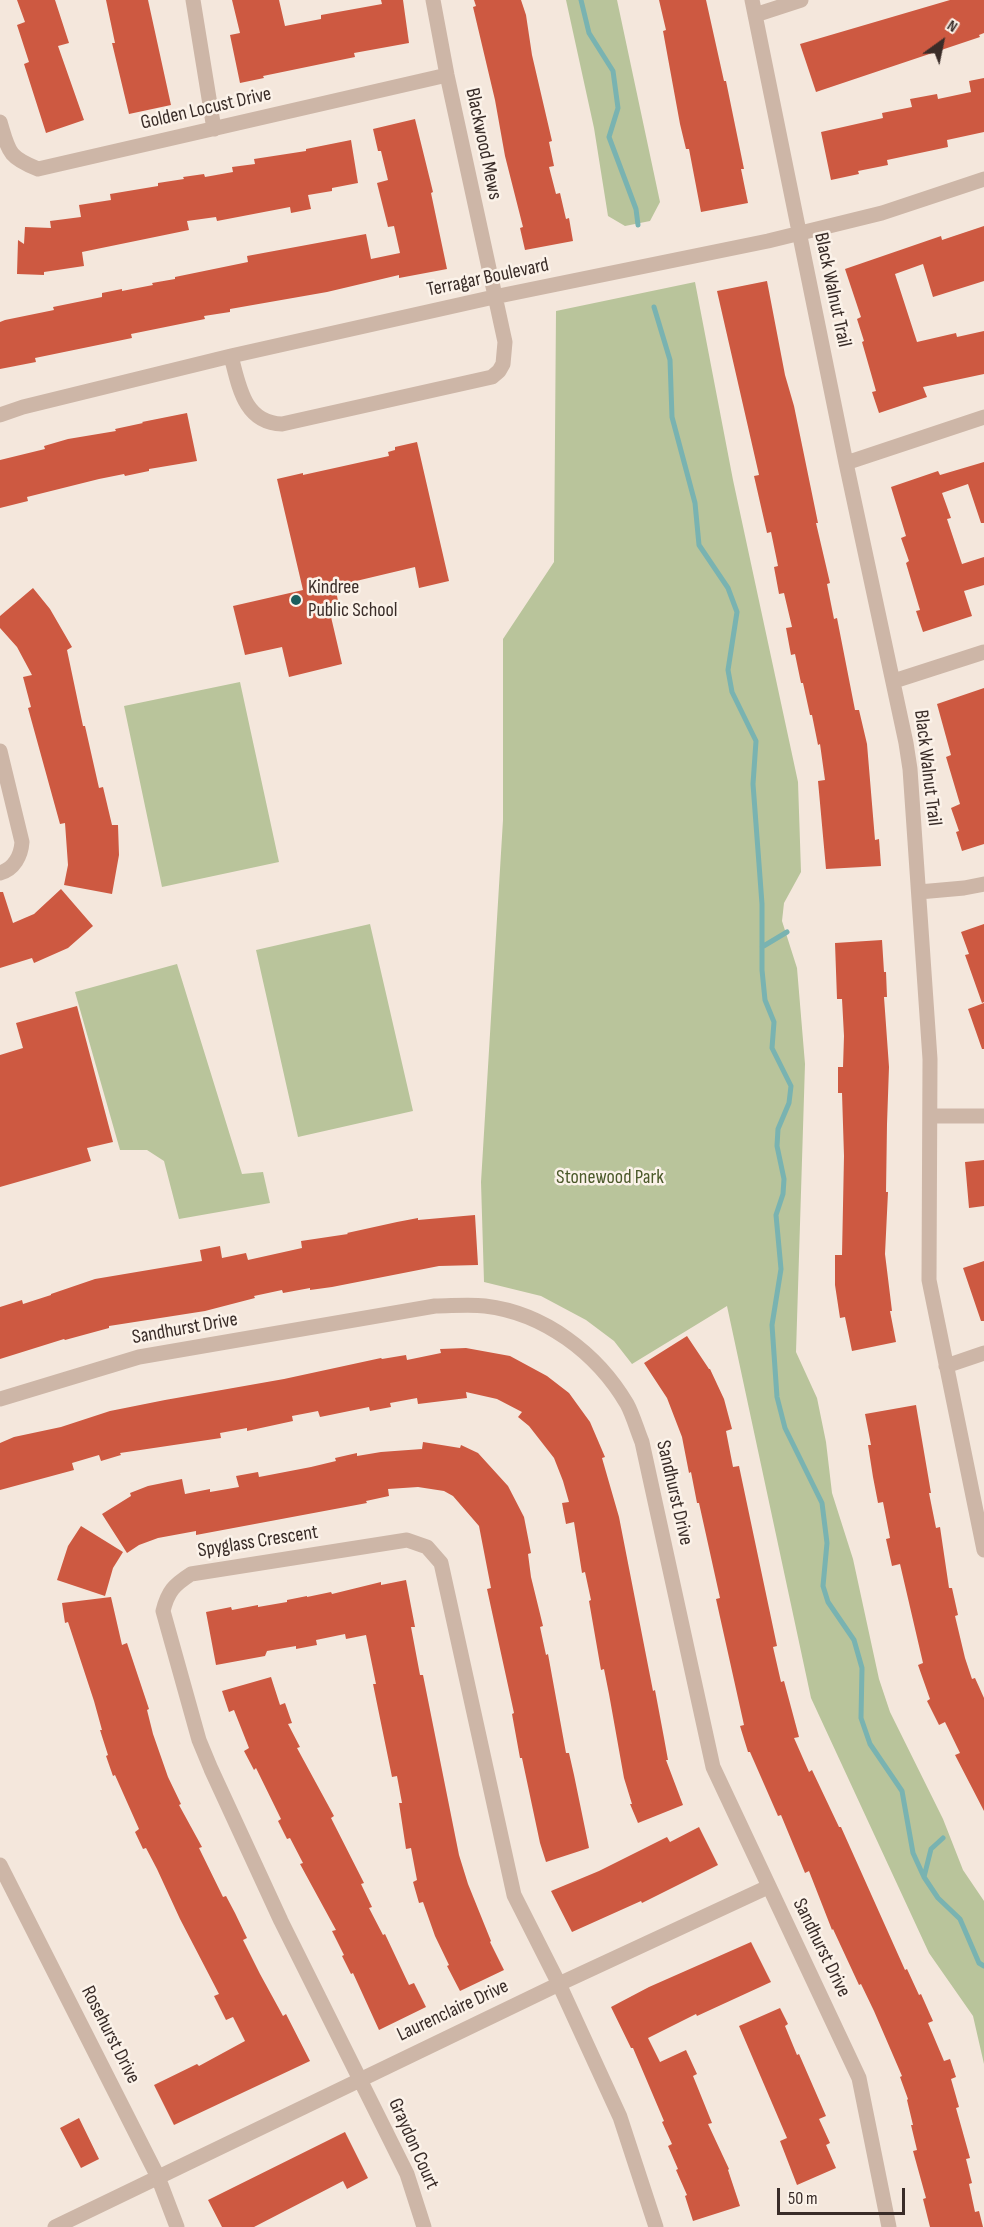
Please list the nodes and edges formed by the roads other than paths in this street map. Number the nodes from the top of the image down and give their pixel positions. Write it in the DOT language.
graph roads {
  1 [pos="193,0"];
  2 [pos="433,0"];
  3 [pos="801,0"];
  4 [pos="753,8"];
  5 [pos="447,75"];
  6 [pos="0,122"];
  7 [pos="214,129"];
  8 [pos="984,179"];
  9 [pos="798,234"];
  10 [pos="494,297"];
  11 [pos="231,356"];
  12 [pos="0,415"];
  13 [pos="984,417"];
  14 [pos="846,463"];
  15 [pos="984,652"];
  16 [pos="894,681"];
  17 [pos="0,751"];
  18 [pos="0,873"];
  19 [pos="984,884"];
  20 [pos="919,892"];
  21 [pos="930,1116"];
  22 [pos="984,1116"];
  23 [pos="984,1353"];
  24 [pos="946,1365"];
  25 [pos="0,1399"];
  26 [pos="984,1550"];
  27 [pos="0,1864"];
  28 [pos="768,1887"];
  29 [pos="559,1984"];
  30 [pos="360,2079"];
  31 [pos="159,2177"];
  32 [pos="55,2227"];
  33 [pos="177,2227"];
  34 [pos="424,2227"];
  35 [pos="656,2227"];
  36 [pos="889,2227"];
  1 -- 7 [label="street"];
  2 -- 5 [label="street, Blackwood Mews"];
  3 -- 4 [label="street"];
  4 -- 9 [label="street, Black Walnut Trail"];
  5 -- 7 [label="street, Golden Locust Drive"];
  5 -- 10 [label="street, Blackwood Mews"];
  6 -- 7 [label="street, Golden Locust Drive"];
  8 -- 9 [label="street, Terragar Boulevard"];
  9 -- 10 [label="street, Terragar Boulevard"];
  9 -- 14 [label="street, Black Walnut Trail"];
  10 -- 11 [label="street, Terragar Boulevard"];
  10 -- 11 [label="street, Blackwood Mews"];
  11 -- 12 [label="street, Terragar Boulevard"];
  13 -- 14 [label="street"];
  14 -- 16 [label="street, Black Walnut Trail"];
  15 -- 16 [label="street"];
  16 -- 20 [label="street, Black Walnut Trail"];
  17 -- 18 [label="street"];
  19 -- 20 [label="street"];
  20 -- 21 [label="street, Black Walnut Trail"];
  21 -- 22 [label="street"];
  21 -- 24 [label="street, Black Walnut Trail"];
  23 -- 24 [label="street"];
  24 -- 26 [label="street, Black Walnut Trail"];
  25 -- 28 [label="street, Sandhurst Drive"];
  27 -- 31 [label="street, Rosehurst Drive"];
  28 -- 29 [label="street, Laurenclaire Drive"];
  28 -- 36 [label="street, Sandhurst Drive"];
  29 -- 30 [label="street, Laurenclaire Drive"];
  29 -- 30 [label="street, Spyglass Crescent"];
  29 -- 35 [label="street"];
  30 -- 31 [label="street, Laurenclaire Drive"];
  30 -- 34 [label="street, Graydon Court"];
  31 -- 32 [label="street, Laurenclaire Drive"];
  31 -- 33 [label="street, Rosehurst Drive"];
}
